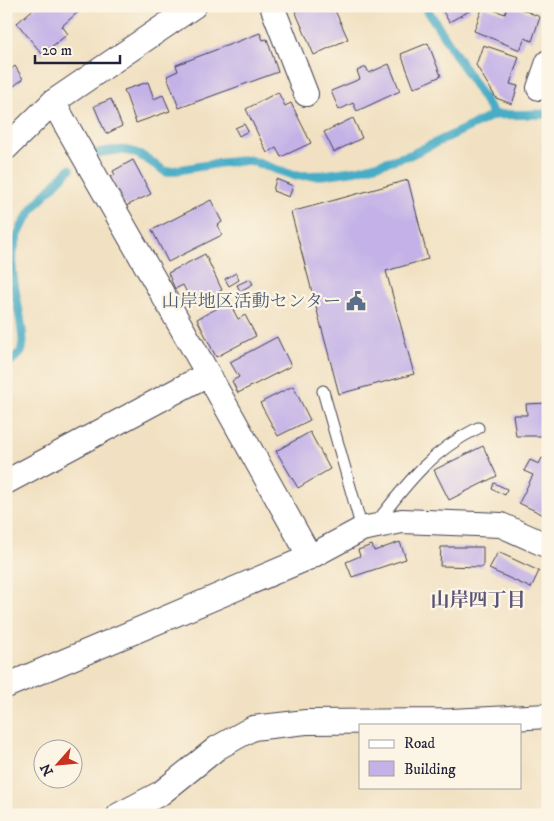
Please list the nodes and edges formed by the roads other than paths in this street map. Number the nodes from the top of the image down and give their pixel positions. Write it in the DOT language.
graph roads {
  1 [pos="194,6"];
  2 [pos="272,6"];
  3 [pos="548,62"];
  4 [pos="539,88"];
  5 [pos="306,94"];
  6 [pos="53,102"];
  7 [pos="6,148"];
  8 [pos="208,374"];
  9 [pos="322,391"];
  10 [pos="478,428"];
  11 [pos="6,482"];
  12 [pos="368,528"];
  13 [pos="548,546"];
  14 [pos="310,558"];
  15 [pos="6,686"];
  16 [pos="548,716"];
  17 [pos="119,815"];
  1 -- 6 [label="street"];
  2 -- 5 [label="street"];
  3 -- 4 [label="street"];
  6 -- 7 [label="street"];
  6 -- 8 [label="street"];
  8 -- 11 [label="street"];
  8 -- 14 [label="street"];
  9 -- 12 [label="lane"];
  10 -- 12 [label="lane"];
  12 -- 13 [label="street"];
  12 -- 14 [label="street"];
  14 -- 15 [label="street"];
  16 -- 17 [label="street"];
}
